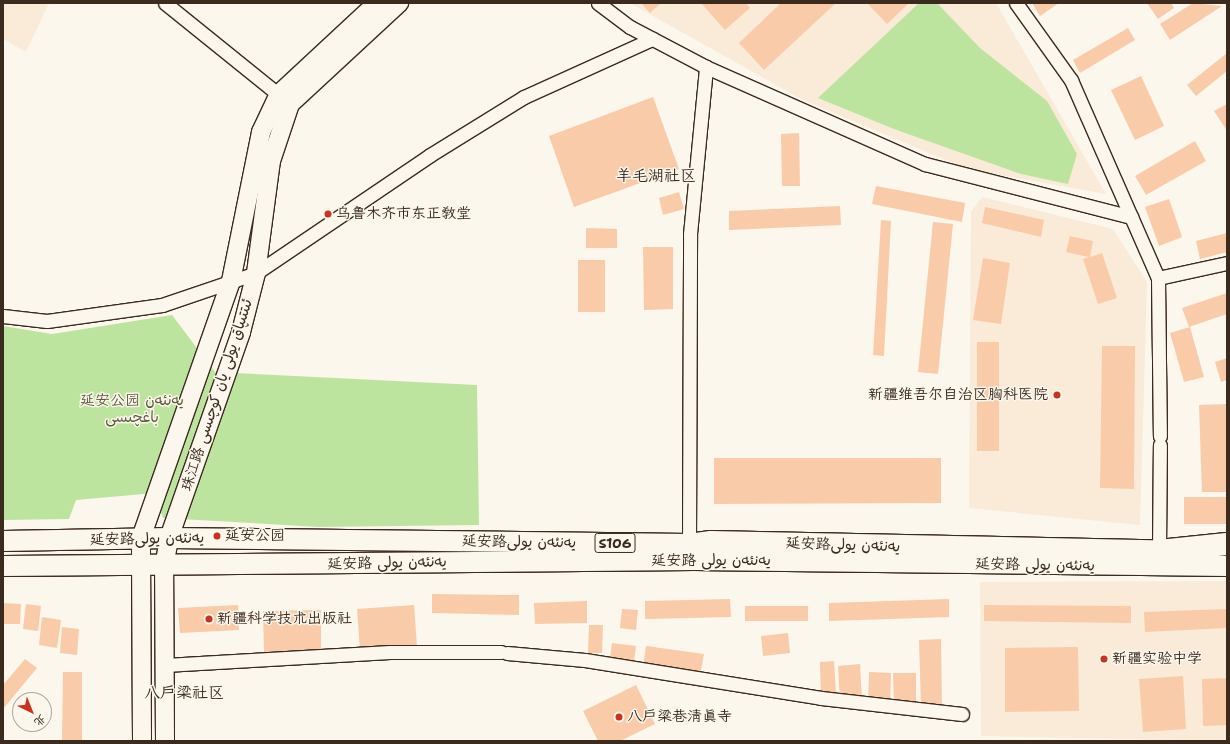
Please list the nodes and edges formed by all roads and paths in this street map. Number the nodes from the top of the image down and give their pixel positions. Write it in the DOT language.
graph roads {
  1 [pos="165,3"];
  2 [pos="377,3"];
  3 [pos="399,3"];
  4 [pos="598,3"];
  5 [pos="1016,3"];
  6 [pos="652,39"];
  7 [pos="706,67"];
  8 [pos="285,99"];
  9 [pos="1131,217"];
  10 [pos="1227,264"];
  11 [pos="256,273"];
  12 [pos="1158,278"];
  13 [pos="231,281"];
  14 [pos="3,316"];
  15 [pos="142,538"];
  16 [pos="169,538"];
  17 [pos="3,541"];
  18 [pos="689,544"];
  19 [pos="1227,544"];
  20 [pos="1159,551"];
  21 [pos="1227,552"];
  22 [pos="3,566"];
  23 [pos="1227,566"];
  24 [pos="141,567"];
  25 [pos="164,567"];
  26 [pos="165,665"];
  27 [pos="962,714"];
  28 [pos="142,741"];
  29 [pos="165,741"];
  1 -- 8 [label="street"];
  2 -- 8 [label="street, 珠江路 ئىتتىپاق يولى يان كوچىسى"];
  3 -- 8 [label="street, 珠江路 ئىتتىپاق يولى يان كوچىسى"];
  4 -- 6 [label="street"];
  5 -- 9 [label="street"];
  6 -- 7 [label="street"];
  6 -- 11 [label="street"];
  7 -- 9 [label="street"];
  7 -- 18 [label="street"];
  8 -- 11 [label="street, 珠江路 ئىتتىپاق يولى يان كوچىسى"];
  8 -- 13 [label="street, 珠江路 ئىتتىپاق يولى يان كوچىسى"];
  9 -- 12 [label="street"];
  10 -- 12 [label="street"];
  11 -- 13 [label="street"];
  11 -- 16 [label="street, 珠江路 ئىتتىپاق يولى يان كوچىسى"];
  12 -- 20 [label="street"];
  13 -- 14 [label="street"];
  13 -- 15 [label="street, 珠江路 ئىتتىپاق يولى يان كوچىسى"];
  15 -- 16 [label="main road, 延安路يەنئەن يولى / S106"];
  15 -- 17 [label="main road, 延安路يەنئەن يولى / S106"];
  15 -- 24 [label="street, 珠江路 ئىتتىپاق يولى يان كوچىسى"];
  16 -- 18 [label="main road, 延安路يەنئەن يولى / S106"];
  16 -- 25 [label="street, 珠江路 ئىتتىپاق يولى يان كوچىسى"];
  18 -- 20 [label="main road, 延安路يەنئەن يولى / S106"];
  19 -- 20 [label="highway"];
  20 -- 21 [label="main road, 延安路يەنئەن يولى / S106"];
  22 -- 24 [label="main road, 延安路 يەنئەن يولى / S106"];
  23 -- 25 [label="main road, 延安路 يەنئەن يولى / S106"];
  24 -- 25 [label="main road, 延安路 يەنئەن يولى / S106"];
  24 -- 28 [label="street, 珠江路 ئىتتىپاق يولى يان كوچىسى"];
  25 -- 26 [label="street, 珠江路 ئىتتىپاق يولى يان كوچىسى"];
  26 -- 27 [label="street"];
  26 -- 29 [label="street, 珠江路 ئىتتىپاق يولى يان كوچىسى"];
}
